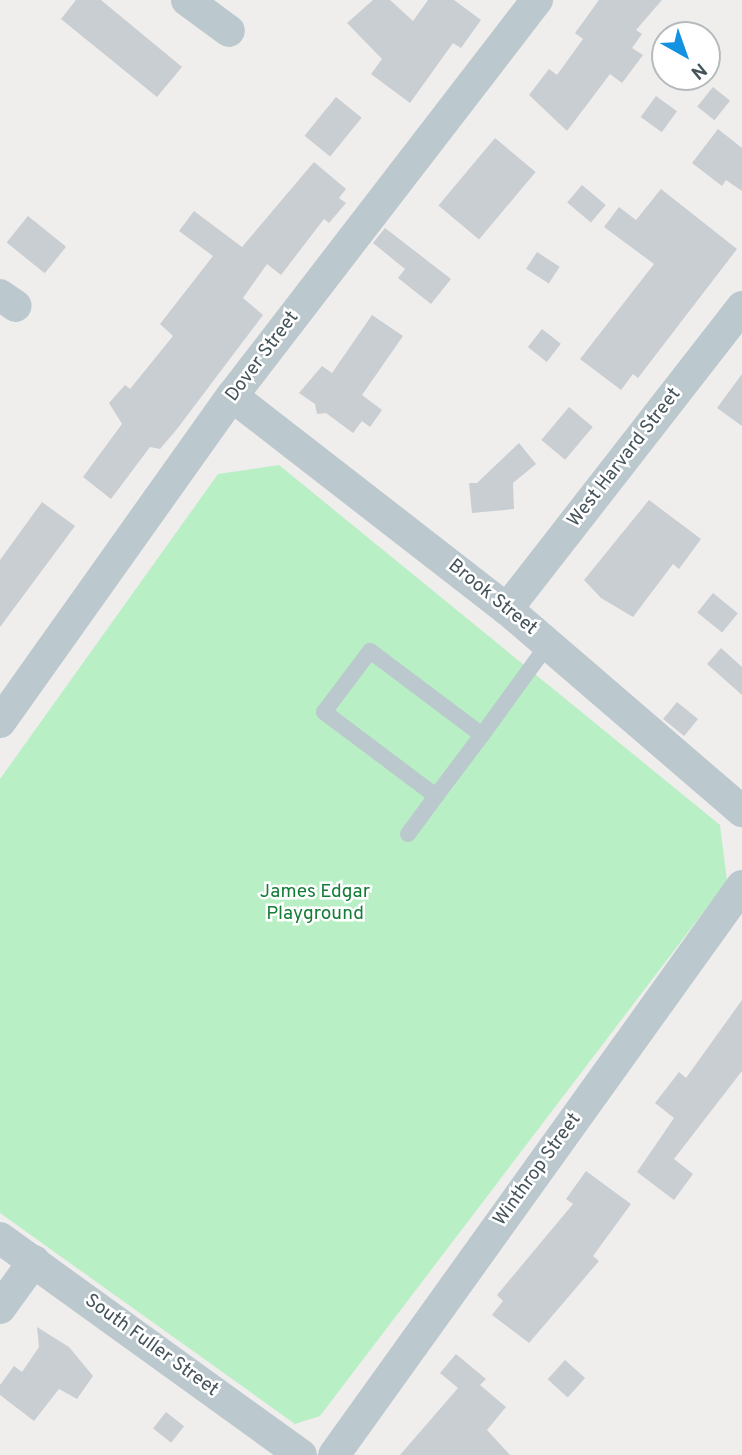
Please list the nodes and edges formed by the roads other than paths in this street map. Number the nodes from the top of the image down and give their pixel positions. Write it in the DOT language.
graph roads {
  1 [pos="187,0"];
  2 [pos="537,0"];
  3 [pos="229,31"];
  4 [pos="742,307"];
  5 [pos="232,396"];
  6 [pos="507,609"];
  7 [pos="548,644"];
  8 [pos="0,722"];
  9 [pos="482,736"];
  10 [pos="436,796"];
  11 [pos="742,811"];
  12 [pos="408,834"];
  13 [pos="742,886"];
  14 [pos="0,1238"];
  15 [pos="34,1261"];
  16 [pos="0,1308"];
  17 [pos="301,1455"];
  18 [pos="334,1455"];
  1 -- 3 [label="street"];
  2 -- 5 [label="street, Dover Street"];
  4 -- 6 [label="street, West Harvard Street"];
  5 -- 6 [label="street, Brook Street"];
  5 -- 8 [label="street, Dover Street"];
  6 -- 7 [label="street, Brook Street"];
  7 -- 9 [label="lane"];
  7 -- 11 [label="street, Brook Street"];
  9 -- 10 [label="lane"];
  9 -- 10 [label="lane"];
  10 -- 12 [label="lane"];
  13 -- 18 [label="street, Winthrop Street"];
  14 -- 15 [label="street, South Fuller Street"];
  15 -- 16 [label="street"];
  15 -- 17 [label="street, South Fuller Street"];
}
